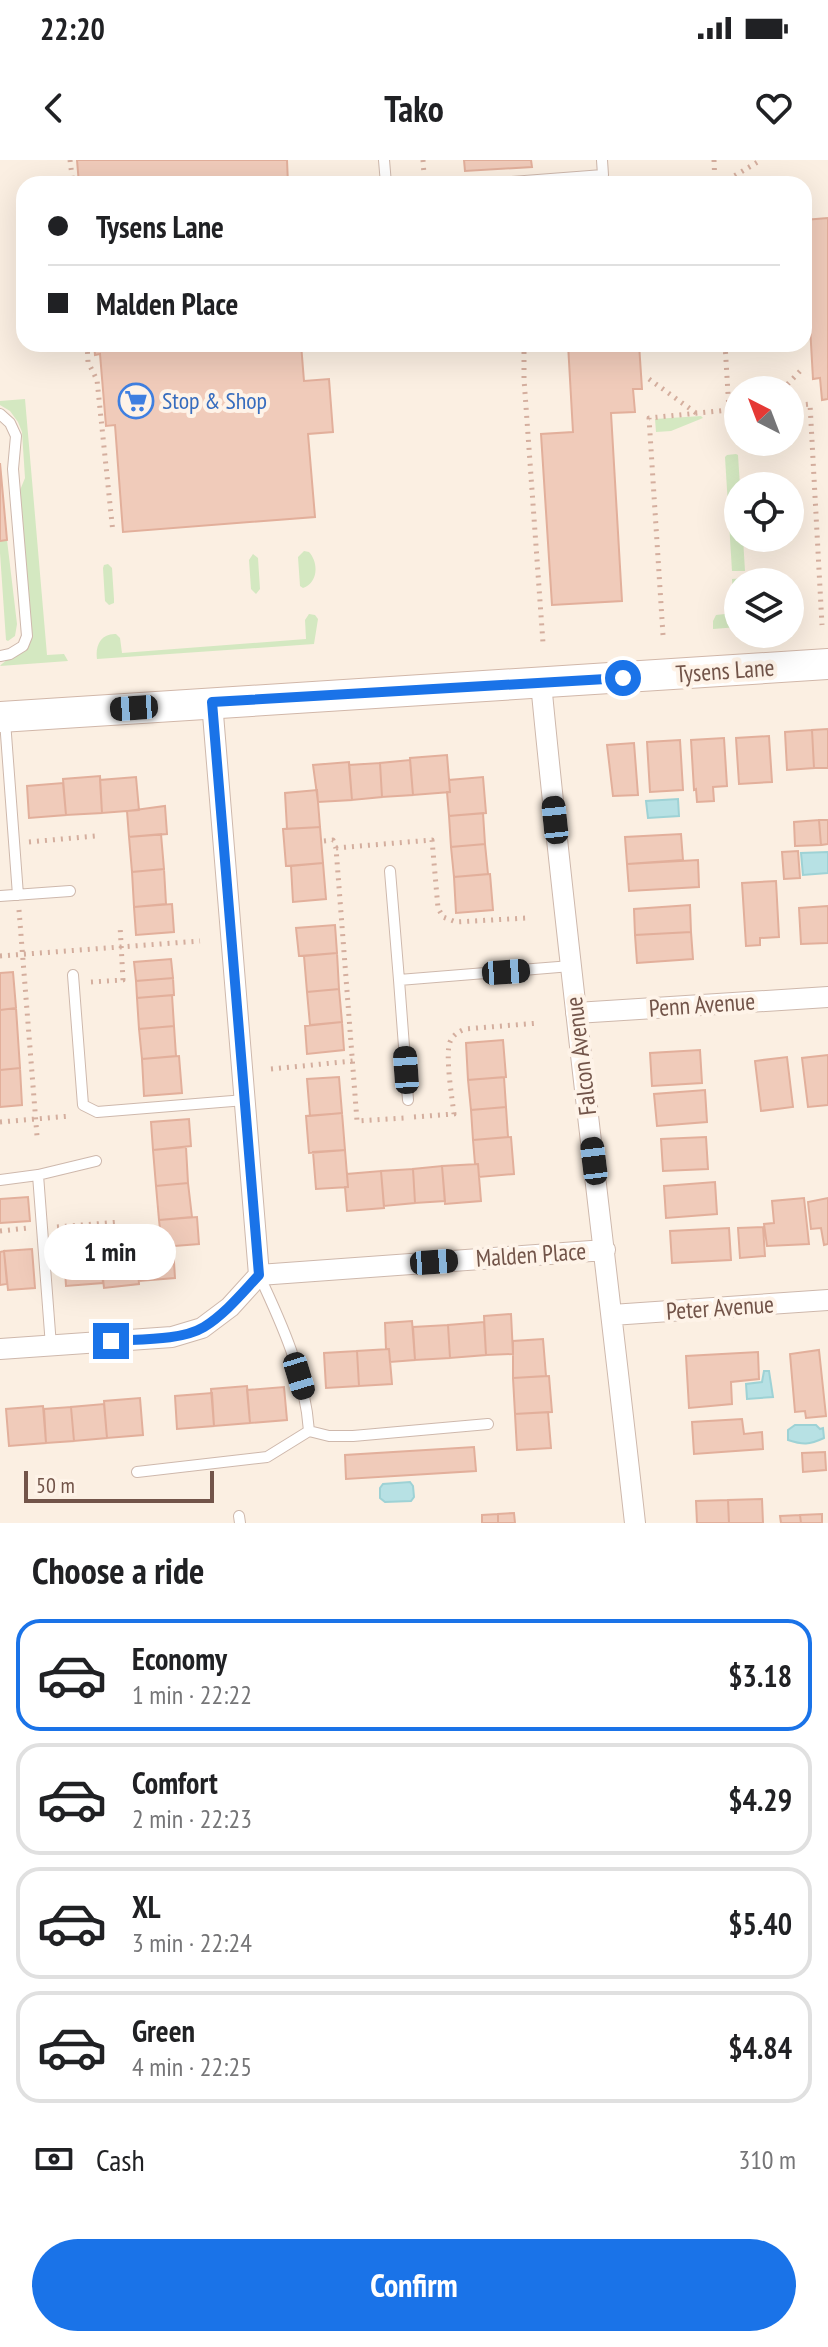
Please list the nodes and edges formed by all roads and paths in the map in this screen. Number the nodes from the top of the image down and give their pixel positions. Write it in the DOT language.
graph roads {
  1 [pos="423,160"];
  2 [pos="602,160"];
  3 [pos="759,160"];
  4 [pos="424,175"];
  5 [pos="590,176"];
  6 [pos="732,176"];
  7 [pos="87,352"];
  8 [pos="524,352"];
  9 [pos="725,352"];
  10 [pos="802,369"];
  11 [pos="727,376"];
  12 [pos="795,376"];
  13 [pos="649,379"];
  14 [pos="804,405"];
  15 [pos="724,410"];
  16 [pos="696,413"];
  17 [pos="0,414"];
  18 [pos="113,533"];
  19 [pos="822,625"];
  20 [pos="663,635"];
  21 [pos="543,643"];
  22 [pos="0,656"];
  23 [pos="828,664"];
  24 [pos="541,683"];
  25 [pos="212,702"];
  26 [pos="2,717"];
  27 [pos="95,836"];
  28 [pos="14,843"];
  29 [pos="336,848"];
  30 [pos="390,871"];
  31 [pos="70,891"];
  32 [pos="18,895"];
  33 [pos="0,896"];
  34 [pos="527,918"];
  35 [pos="120,925"];
  36 [pos="200,941"];
  37 [pos="121,948"];
  38 [pos="23,954"];
  39 [pos="0,956"];
  40 [pos="571,966"];
  41 [pos="73,979"];
  42 [pos="399,980"];
  43 [pos="828,997"];
  44 [pos="576,1013"];
  45 [pos="353,1061"];
  46 [pos="271,1069"];
  47 [pos="245,1100"];
  48 [pos="408,1100"];
  49 [pos="72,1116"];
  50 [pos="36,1120"];
  51 [pos="0,1122"];
  52 [pos="37,1136"];
  53 [pos="96,1161"];
  54 [pos="38,1175"];
  55 [pos="0,1180"];
  56 [pos="120,1222"];
  57 [pos="42,1228"];
  58 [pos="605,1250"];
  59 [pos="259,1275"];
  60 [pos="828,1300"];
  61 [pos="612,1315"];
  62 [pos="51,1346"];
  63 [pos="0,1349"];
  64 [pos="488,1424"];
  65 [pos="309,1431"];
  66 [pos="137,1472"];
  67 [pos="635,1523"];
  1 -- 4 [label="path"];
  2 -- 5 [label="lane"];
  3 -- 6 [label="path"];
  7 -- 18 [label="path"];
  8 -- 21 [label="path"];
  9 -- 11 [label="path"];
  10 -- 12 [label="path"];
  13 -- 16 [label="path"];
  14 -- 19 [label="path"];
  15 -- 16 [label="path"];
  16 -- 20 [label="path"];
  17 -- 22 [label="lane"];
  23 -- 24 [label="street, Tysens Lane"];
  24 -- 25 [label="street, Tysens Lane"];
  24 -- 40 [label="street, Falcon Avenue"];
  25 -- 26 [label="street, Tysens Lane"];
  25 -- 47 [label="street"];
  26 -- 28 [label="lane"];
  27 -- 28 [label="path"];
  28 -- 32 [label="lane"];
  29 -- 34 [label="path"];
  30 -- 42 [label="lane"];
  31 -- 32 [label="lane"];
  32 -- 33 [label="lane"];
  32 -- 38 [label="path"];
  35 -- 37 [label="path"];
  36 -- 37 [label="path"];
  37 -- 38 [label="path"];
  37 -- 41 [label="path"];
  38 -- 39 [label="path"];
  38 -- 50 [label="path"];
  40 -- 42 [label="lane"];
  40 -- 44 [label="street, Falcon Avenue"];
  41 -- 47 [label="lane"];
  42 -- 48 [label="lane"];
  43 -- 44 [label="street, Penn Avenue"];
  44 -- 58 [label="street, Falcon Avenue"];
  45 -- 46 [label="path"];
  47 -- 59 [label="street"];
  49 -- 50 [label="path"];
  50 -- 51 [label="path"];
  50 -- 52 [label="path"];
  53 -- 54 [label="lane"];
  54 -- 55 [label="lane"];
  54 -- 57 [label="lane"];
  56 -- 57 [label="path"];
  57 -- 62 [label="lane"];
  58 -- 59 [label="street, Malden Place"];
  58 -- 61 [label="street, Falcon Avenue"];
  59 -- 62 [label="street"];
  59 -- 65 [label="lane"];
  60 -- 61 [label="street, Peter Avenue"];
  61 -- 67 [label="street, Falcon Avenue"];
  62 -- 63 [label="street"];
  64 -- 65 [label="lane"];
  65 -- 66 [label="lane"];
}
